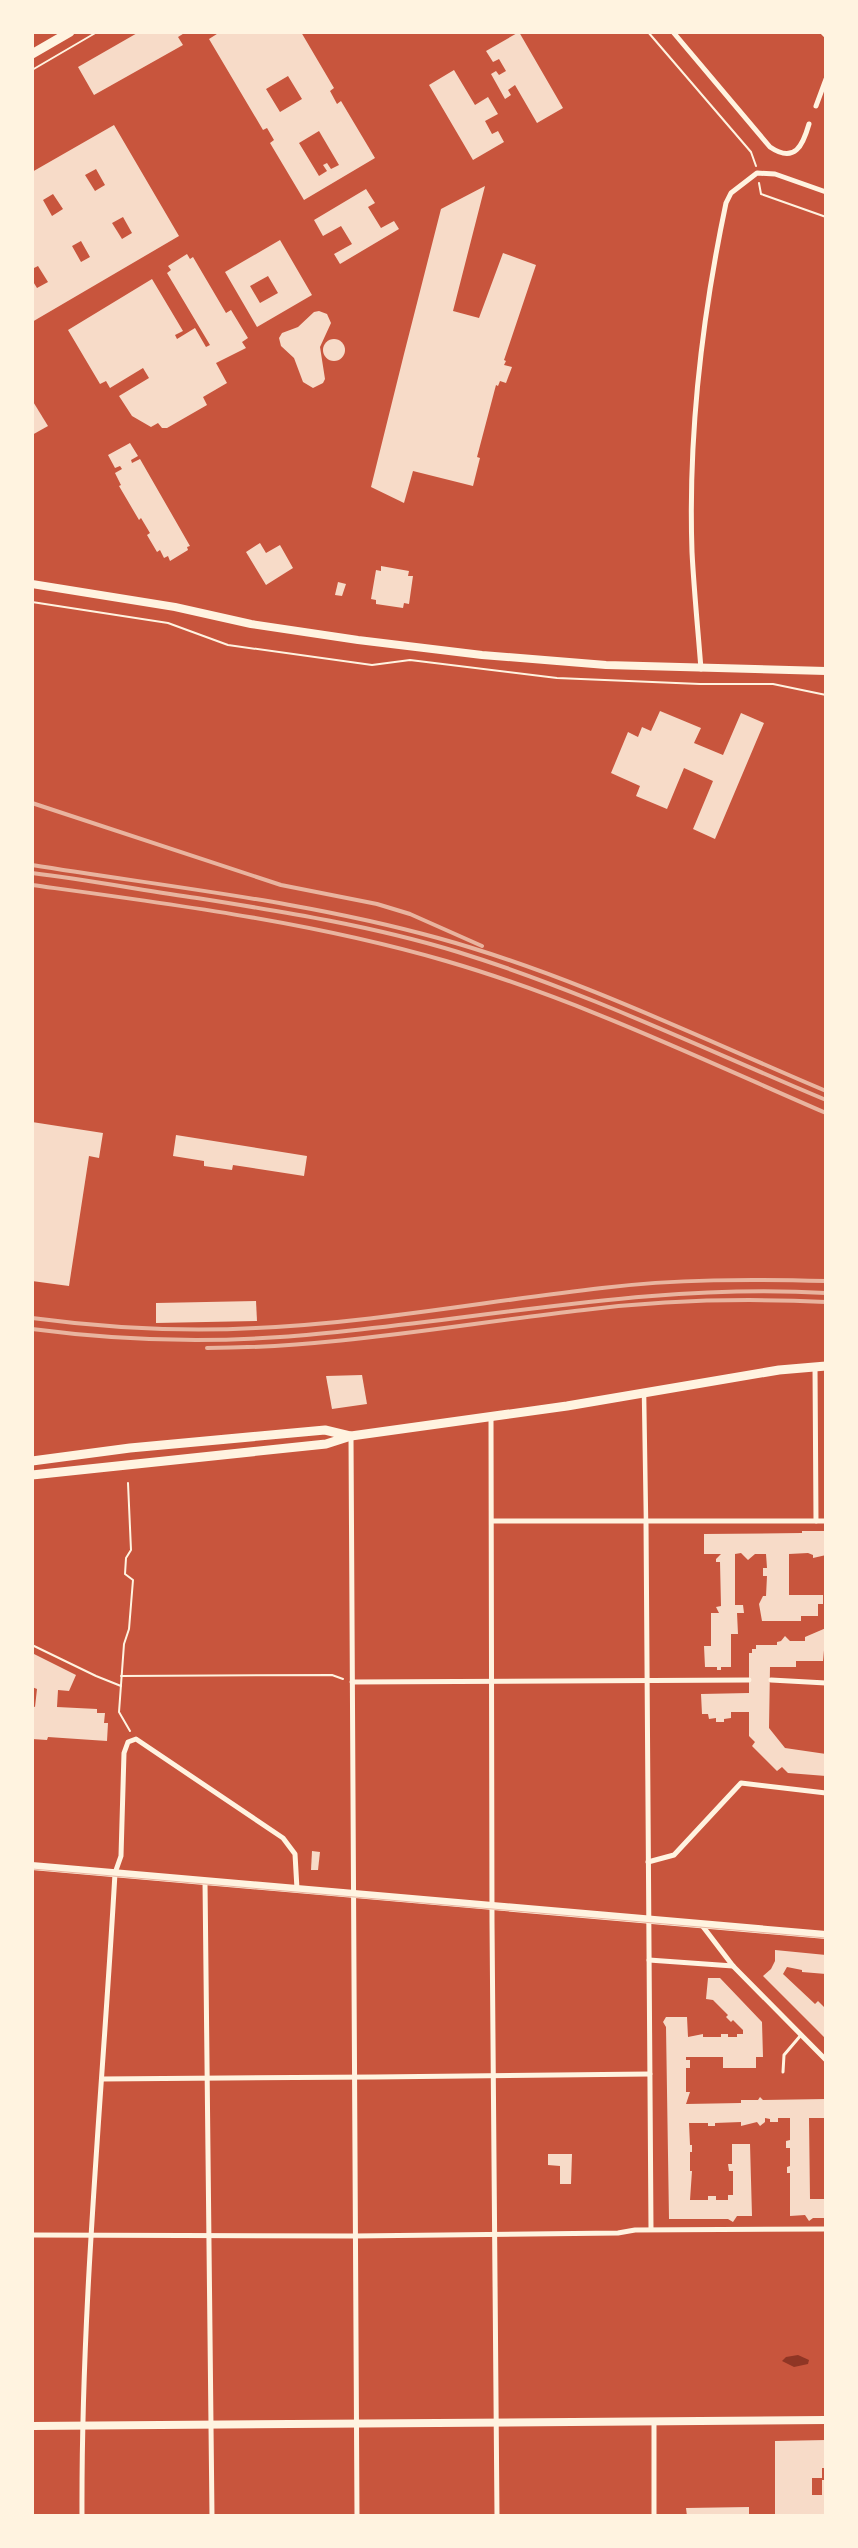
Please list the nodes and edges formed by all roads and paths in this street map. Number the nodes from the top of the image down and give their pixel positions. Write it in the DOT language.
graph roads {
  1 [pos="70,32"];
  2 [pos="97,32"];
  3 [pos="648,32"];
  4 [pos="673,32"];
  5 [pos="821,32"];
  6 [pos="826,37"];
  7 [pos="32,54"];
  8 [pos="32,70"];
  9 [pos="826,79"];
  10 [pos="816,106"];
  11 [pos="809,124"];
  12 [pos="758,173"];
  13 [pos="826,192"];
  14 [pos="826,217"];
  15 [pos="32,584"];
  16 [pos="701,669"];
  17 [pos="826,671"];
  18 [pos="815,1366"];
  19 [pos="826,1366"];
  20 [pos="644,1393"];
  21 [pos="491,1417"];
  22 [pos="351,1436"];
  23 [pos="32,1461"];
  24 [pos="32,1475"];
  25 [pos="128,1483"];
  26 [pos="493,1521"];
  27 [pos="646,1521"];
  28 [pos="816,1521"];
  29 [pos="826,1521"];
  30 [pos="32,1645"];
  31 [pos="121,1676"];
  32 [pos="646,1680"];
  33 [pos="750,1680"];
  34 [pos="771,1680"];
  35 [pos="492,1681"];
  36 [pos="352,1682"];
  37 [pos="826,1682"];
  38 [pos="121,1686"];
  39 [pos="136,1739"];
  40 [pos="826,1793"];
  41 [pos="648,1862"];
  42 [pos="32,1866"];
  43 [pos="115,1873"];
  44 [pos="205,1881"];
  45 [pos="297,1889"];
  46 [pos="355,1894"];
  47 [pos="492,1906"];
  48 [pos="648,1920"];
  49 [pos="701,1924"];
  50 [pos="826,1936"];
  51 [pos="649,1960"];
  52 [pos="733,1966"];
  53 [pos="801,2035"];
  54 [pos="826,2060"];
  55 [pos="783,2072"];
  56 [pos="650,2074"];
  57 [pos="354,2077"];
  58 [pos="493,2077"];
  59 [pos="209,2078"];
  60 [pos="102,2079"];
  61 [pos="651,2229"];
  62 [pos="826,2229"];
  63 [pos="93,2234"];
  64 [pos="496,2234"];
  65 [pos="32,2235"];
  66 [pos="210,2236"];
  67 [pos="354,2236"];
  68 [pos="826,2420"];
  69 [pos="654,2422"];
  70 [pos="356,2424"];
  71 [pos="497,2424"];
  72 [pos="32,2426"];
  73 [pos="82,2426"];
  74 [pos="212,2426"];
  75 [pos="82,2516"];
  76 [pos="212,2516"];
  77 [pos="357,2516"];
  78 [pos="497,2516"];
  79 [pos="654,2516"];
  1 -- 7 [label="main road"];
  2 -- 8 [label="path"];
  3 -- 12 [label="path"];
  4 -- 11 [label="street"];
  5 -- 6 [label="lane"];
  9 -- 10 [label="street"];
  12 -- 13 [label="street"];
  12 -- 14 [label="path"];
  12 -- 16 [label="street"];
  15 -- 16 [label="street"];
  16 -- 17 [label="street"];
  18 -- 19 [label="main road"];
  18 -- 20 [label="main road"];
  18 -- 28 [label="street"];
  20 -- 21 [label="main road"];
  20 -- 27 [label="street"];
  21 -- 22 [label="main road"];
  21 -- 26 [label="street"];
  22 -- 23 [label="main road"];
  22 -- 24 [label="main road"];
  22 -- 36 [label="street"];
  25 -- 31 [label="path"];
  26 -- 27 [label="street"];
  26 -- 35 [label="street"];
  27 -- 28 [label="street"];
  27 -- 32 [label="street"];
  28 -- 29 [label="street"];
  30 -- 38 [label="path"];
  31 -- 36 [label="path"];
  31 -- 38 [label="path"];
  32 -- 33 [label="street"];
  32 -- 35 [label="street"];
  32 -- 41 [label="street"];
  34 -- 37 [label="street"];
  35 -- 36 [label="street"];
  35 -- 47 [label="street"];
  36 -- 46 [label="street"];
  38 -- 39 [label="path"];
  39 -- 43 [label="street"];
  39 -- 45 [label="street"];
  40 -- 41 [label="street"];
  41 -- 48 [label="street"];
  42 -- 43 [label="street"];
  43 -- 44 [label="street"];
  43 -- 60 [label="street"];
  44 -- 45 [label="street"];
  44 -- 59 [label="street"];
  45 -- 46 [label="street"];
  46 -- 47 [label="street"];
  46 -- 57 [label="street"];
  47 -- 48 [label="street"];
  47 -- 58 [label="street"];
  48 -- 49 [label="street"];
  48 -- 51 [label="street"];
  49 -- 50 [label="street"];
  49 -- 52 [label="street"];
  51 -- 52 [label="street"];
  51 -- 56 [label="street"];
  52 -- 53 [label="street"];
  53 -- 54 [label="street"];
  53 -- 55 [label="lane"];
  56 -- 58 [label="street"];
  56 -- 61 [label="street"];
  57 -- 58 [label="street"];
  57 -- 59 [label="street"];
  57 -- 67 [label="street"];
  58 -- 64 [label="street"];
  59 -- 60 [label="street"];
  59 -- 66 [label="street"];
  60 -- 63 [label="street"];
  61 -- 62 [label="street"];
  61 -- 64 [label="street"];
  63 -- 65 [label="street"];
  63 -- 66 [label="street"];
  63 -- 73 [label="street"];
  64 -- 67 [label="street"];
  64 -- 71 [label="street"];
  66 -- 67 [label="street"];
  66 -- 74 [label="street"];
  67 -- 70 [label="street"];
  68 -- 69 [label="street"];
  69 -- 71 [label="street"];
  69 -- 79 [label="street"];
  70 -- 71 [label="street"];
  70 -- 74 [label="street"];
  70 -- 77 [label="street"];
  71 -- 78 [label="street"];
  72 -- 73 [label="street"];
  73 -- 74 [label="street"];
  73 -- 75 [label="street"];
  74 -- 76 [label="street"];
}
